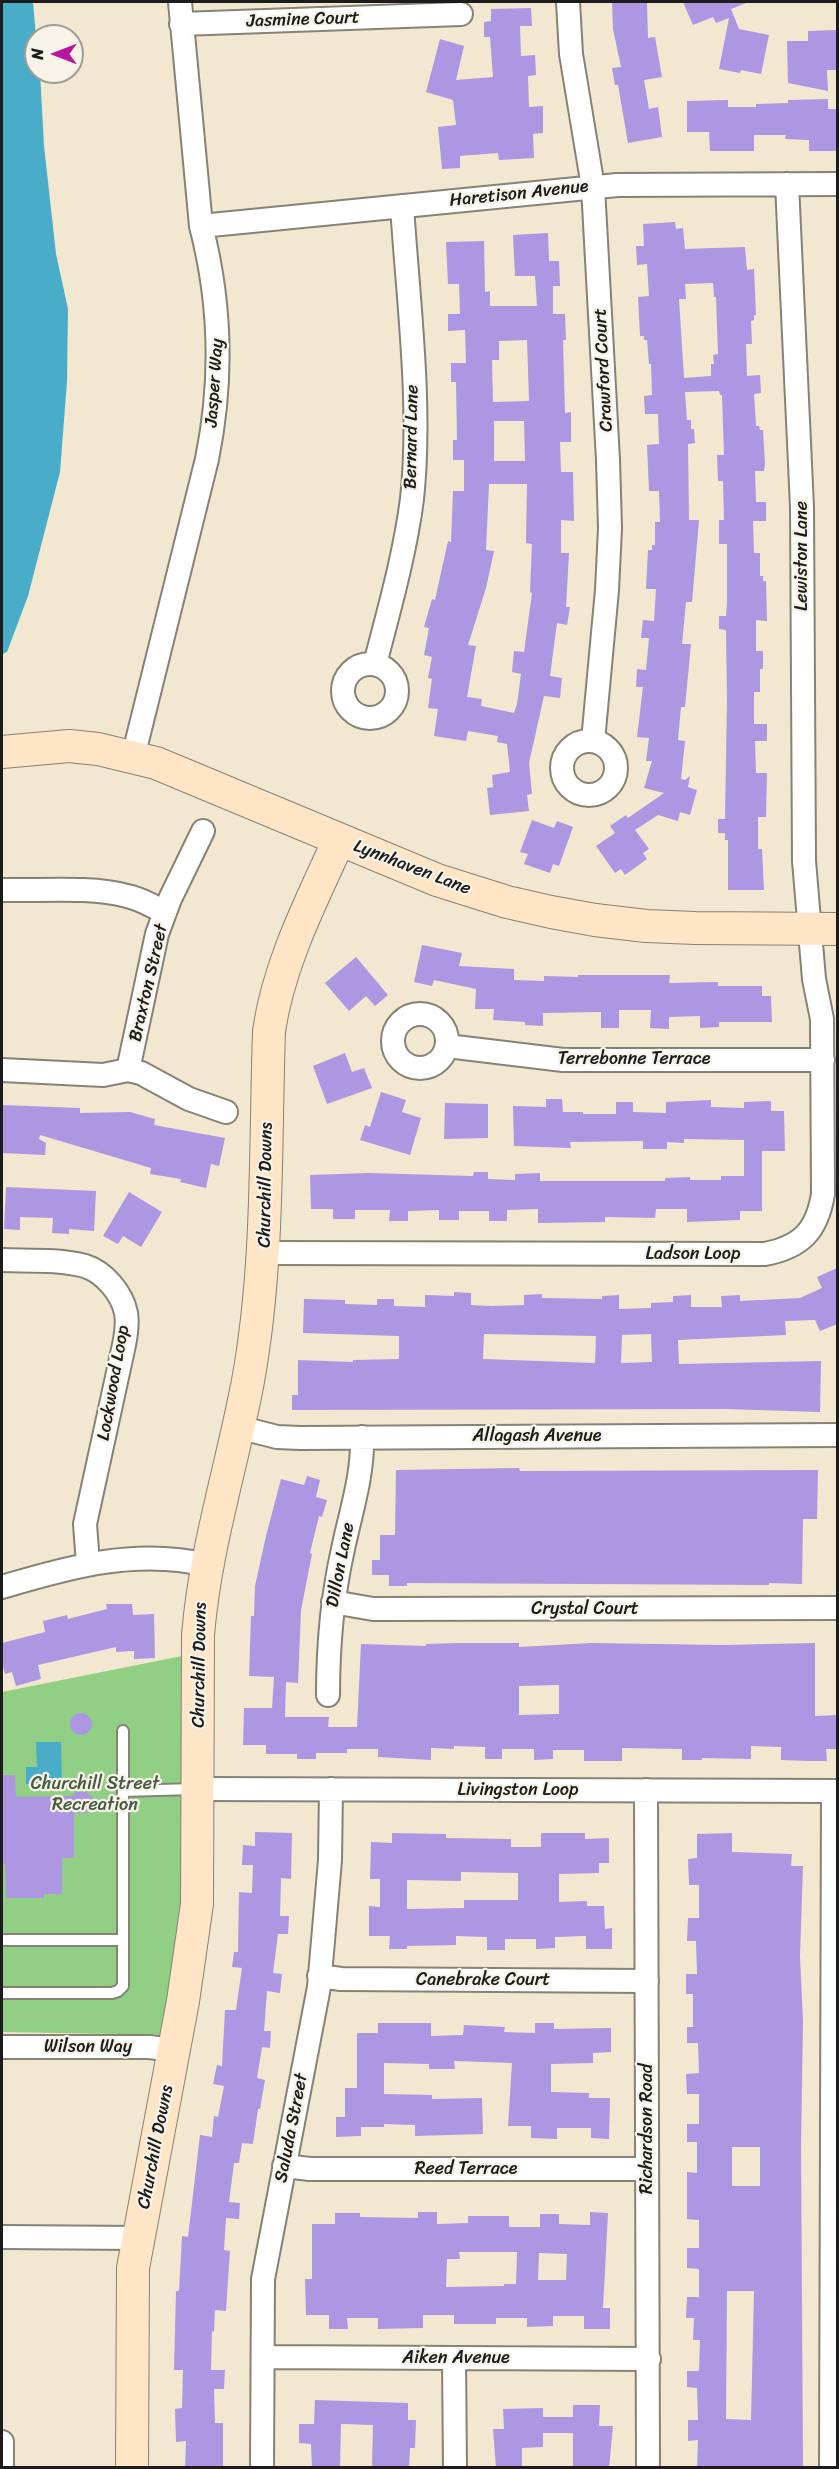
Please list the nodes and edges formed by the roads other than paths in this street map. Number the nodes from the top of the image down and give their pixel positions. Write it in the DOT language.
graph roads {
  1 [pos="180,2"];
  2 [pos="568,2"];
  3 [pos="365,10"];
  4 [pos="461,14"];
  5 [pos="181,24"];
  6 [pos="787,184"];
  7 [pos="837,184"];
  8 [pos="593,187"];
  9 [pos="402,206"];
  10 [pos="201,226"];
  11 [pos="375,664"];
  12 [pos="593,741"];
  13 [pos="2,752"];
  14 [pos="133,757"];
  15 [pos="203,831"];
  16 [pos="339,840"];
  17 [pos="2,890"];
  18 [pos="165,913"];
  19 [pos="823,929"];
  20 [pos="447,1046"];
  21 [pos="823,1060"];
  22 [pos="2,1070"];
  23 [pos="128,1070"];
  24 [pos="226,1112"];
  25 [pos="264,1253"];
  26 [pos="2,1260"];
  27 [pos="238,1427"];
  28 [pos="837,1435"];
  29 [pos="362,1437"];
  30 [pos="88,1564"];
  31 [pos="207,1565"];
  32 [pos="2,1587"];
  33 [pos="333,1602"];
  34 [pos="837,1608"];
  35 [pos="328,1695"];
  36 [pos="123,1731"];
  37 [pos="199,1789"];
  38 [pos="331,1789"];
  39 [pos="646,1790"];
  40 [pos="123,1791"];
  41 [pos="835,1791"];
  42 [pos="2,1940"];
  43 [pos="123,1940"];
  44 [pos="835,1971"];
  45 [pos="319,1976"];
  46 [pos="647,1980"];
  47 [pos="2,1993"];
  48 [pos="2,2047"];
  49 [pos="174,2050"];
  50 [pos="284,2166"];
  51 [pos="647,2169"];
  52 [pos="2,2237"];
  53 [pos="139,2238"];
  54 [pos="264,2357"];
  55 [pos="454,2358"];
  56 [pos="649,2359"];
  57 [pos="2,2442"];
  58 [pos="2,2468"];
  59 [pos="132,2468"];
  60 [pos="262,2468"];
  61 [pos="455,2468"];
  62 [pos="648,2468"];
  63 [pos="831,2468"];
  1 -- 5 [label="street, Jasper Way"];
  2 -- 8 [label="street, Crawford Court"];
  3 -- 4 [label="street, Jasmine Court"];
  3 -- 5 [label="street, Jasmine Court"];
  5 -- 10 [label="street, Jasper Way"];
  6 -- 7 [label="street, Haretison Avenue"];
  6 -- 8 [label="street, Haretison Avenue"];
  6 -- 19 [label="street, Lewiston Lane"];
  8 -- 9 [label="street, Haretison Avenue"];
  8 -- 12 [label="street, Crawford Court"];
  9 -- 10 [label="street, Haretison Avenue"];
  9 -- 11 [label="street, Bernard Lane"];
  10 -- 14 [label="street, Jasper Way"];
  13 -- 14 [label="street, Lynnhaven Lane"];
  14 -- 16 [label="street, Lynnhaven Lane"];
  15 -- 18 [label="street, Braxton Street"];
  16 -- 19 [label="street, Lynnhaven Lane"];
  16 -- 25 [label="street, Churchill Downs"];
  17 -- 18 [label="street"];
  18 -- 23 [label="street, Braxton Street"];
  19 -- 21 [label="street, Ladson Loop"];
  20 -- 21 [label="street, Terrebonne Terrace"];
  21 -- 25 [label="street, Ladson Loop"];
  22 -- 23 [label="street"];
  23 -- 24 [label="street"];
  25 -- 27 [label="street, Churchill Downs"];
  26 -- 30 [label="street, Lockwood Loop"];
  27 -- 29 [label="street, Allagash Avenue"];
  27 -- 31 [label="street, Churchill Downs"];
  28 -- 29 [label="street, Allagash Avenue"];
  29 -- 33 [label="street, Dillon Lane"];
  30 -- 31 [label="street"];
  30 -- 32 [label="street"];
  31 -- 37 [label="street, Churchill Downs"];
  33 -- 34 [label="street, Crystal Court"];
  33 -- 35 [label="street, Dillon Lane"];
  36 -- 40 [label="lane"];
  37 -- 38 [label="street, Livingston Loop"];
  37 -- 40 [label="lane"];
  37 -- 49 [label="street, Churchill Downs"];
  38 -- 39 [label="street, Livingston Loop"];
  38 -- 45 [label="street, Saluda Street"];
  39 -- 41 [label="street, Livingston Loop"];
  39 -- 46 [label="street, Richardson Road"];
  40 -- 43 [label="lane"];
  41 -- 44 [label="street"];
  42 -- 43 [label="lane"];
  43 -- 47 [label="lane"];
  44 -- 63 [label="street"];
  45 -- 46 [label="street, Canebrake Court"];
  45 -- 50 [label="street, Saluda Street"];
  46 -- 51 [label="street, Richardson Road"];
  48 -- 49 [label="street, Wilson Way"];
  49 -- 53 [label="street, Churchill Downs"];
  50 -- 51 [label="street, Reed Terrace"];
  50 -- 54 [label="street, Saluda Street"];
  51 -- 56 [label="street, Richardson Road"];
  52 -- 53 [label="street"];
  53 -- 59 [label="street, Churchill Downs"];
  54 -- 55 [label="street, Aiken Avenue"];
  54 -- 60 [label="street, Saluda Street"];
  55 -- 56 [label="street, Aiken Avenue"];
  55 -- 61 [label="street"];
  56 -- 62 [label="street, Richardson Road"];
  57 -- 58 [label="street"];
}
